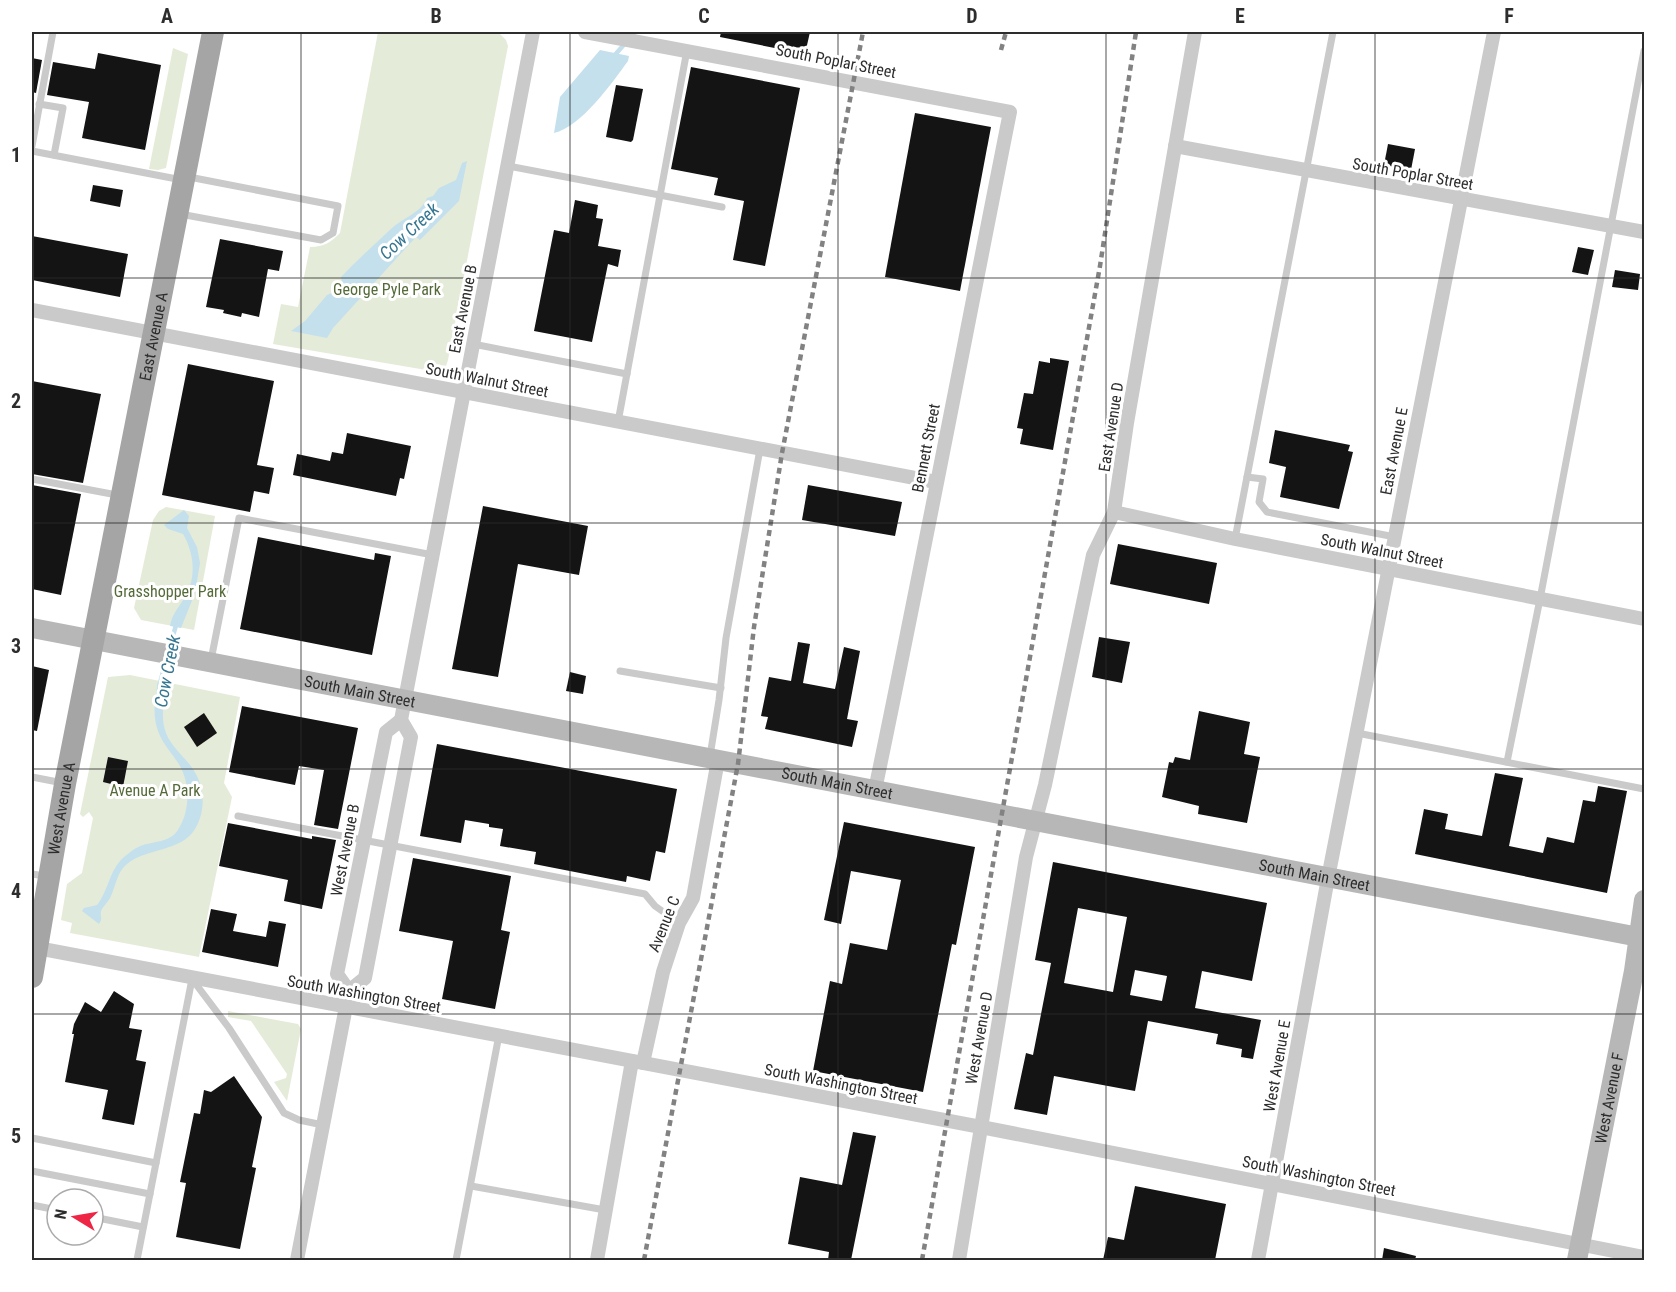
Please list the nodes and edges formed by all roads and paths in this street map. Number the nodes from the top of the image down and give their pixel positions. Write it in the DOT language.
graph roads {
  1 [pos="53,32"];
  2 [pos="213,32"];
  3 [pos="533,32"];
  4 [pos="585,32"];
  5 [pos="1195,32"];
  6 [pos="1333,32"];
  7 [pos="1494,32"];
  8 [pos="687,50"];
  9 [pos="1644,51"];
  10 [pos="39,104"];
  11 [pos="1010,112"];
  12 [pos="32,146"];
  13 [pos="1175,146"];
  14 [pos="32,151"];
  15 [pos="54,156"];
  16 [pos="508,166"];
  17 [pos="1306,171"];
  18 [pos="184,179"];
  19 [pos="660,195"];
  20 [pos="1460,199"];
  21 [pos="722,207"];
  22 [pos="177,214"];
  23 [pos="1611,225"];
  24 [pos="1644,232"];
  25 [pos="32,310"];
  26 [pos="154,333"];
  27 [pos="473,344"];
  28 [pos="627,374"];
  29 [pos="464,392"];
  30 [pos="618,422"];
  31 [pos="760,449"];
  32 [pos="1247,477"];
  33 [pos="32,479"];
  34 [pos="936,482"];
  35 [pos="122,496"];
  36 [pos="1114,512"];
  37 [pos="1395,537"];
  38 [pos="1235,539"];
  39 [pos="433,555"];
  40 [pos="1388,570"];
  41 [pos="1540,598"];
  42 [pos="1644,619"];
  43 [pos="32,628"];
  44 [pos="95,640"];
  45 [pos="210,662"];
  46 [pos="620,671"];
  47 [pos="721,688"];
  48 [pos="405,700"];
  49 [pos="401,720"];
  50 [pos="1357,733"];
  51 [pos="714,760"];
  52 [pos="1507,762"];
  53 [pos="32,777"];
  54 [pos="65,784"];
  55 [pos="1644,789"];
  56 [pos="875,790"];
  57 [pos="238,816"];
  58 [pos="1036,821"];
  59 [pos="364,840"];
  60 [pos="391,845"];
  61 [pos="41,875"];
  62 [pos="1328,878"];
  63 [pos="1644,900"];
  64 [pos="679,922"];
  65 [pos="1642,937"];
  66 [pos="34,948"];
  67 [pos="32,977"];
  68 [pos="192,979"];
  69 [pos="349,991"];
  70 [pos="345,1008"];
  71 [pos="499,1035"];
  72 [pos="638,1062"];
  73 [pos="323,1125"];
  74 [pos="981,1127"];
  75 [pos="32,1138"];
  76 [pos="156,1163"];
  77 [pos="32,1171"];
  78 [pos="1272,1184"];
  79 [pos="471,1186"];
  80 [pos="150,1194"];
  81 [pos="605,1210"];
  82 [pos="105,1219"];
  83 [pos="143,1227"];
  84 [pos="1579,1252"];
  85 [pos="1644,1257"];
  86 [pos="137,1260"];
  87 [pos="297,1260"];
  88 [pos="456,1260"];
  89 [pos="597,1260"];
  90 [pos="958,1260"];
  91 [pos="1258,1260"];
  1 -- 10 [label="lane"];
  2 -- 18 [label="main road, East Avenue A"];
  3 -- 16 [label="street, East Avenue B"];
  4 -- 8 [label="street, South Poplar Street"];
  5 -- 13 [label="street, East Avenue D"];
  6 -- 17 [label="lane"];
  7 -- 20 [label="street, East Avenue E"];
  8 -- 11 [label="street, South Poplar Street"];
  8 -- 19 [label="lane"];
  9 -- 23 [label="lane"];
  10 -- 12 [label="lane"];
  10 -- 15 [label="lane"];
  11 -- 34 [label="street, Bennett Street"];
  13 -- 17 [label="street, South Poplar Street"];
  13 -- 36 [label="street, East Avenue D"];
  14 -- 15 [label="lane"];
  15 -- 18 [label="lane"];
  16 -- 19 [label="lane"];
  16 -- 27 [label="street, East Avenue B"];
  17 -- 20 [label="street, South Poplar Street"];
  17 -- 32 [label="lane"];
  18 -- 22 [label="main road, East Avenue A"];
  18 -- 22 [label="lane"];
  19 -- 21 [label="lane"];
  19 -- 28 [label="lane"];
  20 -- 23 [label="street, South Poplar Street"];
  20 -- 37 [label="street, East Avenue E"];
  22 -- 26 [label="main road, East Avenue A"];
  23 -- 24 [label="street, South Poplar Street"];
  23 -- 41 [label="lane"];
  25 -- 26 [label="street, South Walnut Street"];
  26 -- 29 [label="street, South Walnut Street"];
  26 -- 35 [label="main road, East Avenue A"];
  27 -- 28 [label="lane"];
  27 -- 29 [label="street, East Avenue B"];
  28 -- 30 [label="lane"];
  29 -- 30 [label="street, South Walnut Street"];
  29 -- 39 [label="street, East Avenue B"];
  30 -- 31 [label="street, South Walnut Street"];
  31 -- 34 [label="street, South Walnut Street"];
  31 -- 47 [label="lane"];
  32 -- 37 [label="lane"];
  32 -- 38 [label="lane"];
  33 -- 35 [label="lane"];
  34 -- 56 [label="street, Bennett Street"];
  35 -- 44 [label="main road, East Avenue A"];
  36 -- 38 [label="street, South Walnut Street"];
  36 -- 58 [label="street, East Avenue D"];
  37 -- 40 [label="street, East Avenue E"];
  38 -- 40 [label="street, South Walnut Street"];
  39 -- 45 [label="lane"];
  39 -- 48 [label="street, East Avenue B"];
  40 -- 41 [label="street, South Walnut Street"];
  40 -- 50 [label="street, East Avenue E"];
  41 -- 42 [label="street, South Walnut Street"];
  41 -- 52 [label="lane"];
  43 -- 44 [label="street, South Main Street"];
  44 -- 45 [label="street, South Main Street"];
  44 -- 54 [label="main road, West Avenue A"];
  45 -- 48 [label="street, South Main Street"];
  46 -- 47 [label="lane"];
  47 -- 51 [label="lane"];
  48 -- 49 [label="street, West Avenue B"];
  48 -- 51 [label="street, South Main Street"];
  49 -- 59 [label="street, West Avenue B"];
  49 -- 60 [label="street, West Avenue B"];
  50 -- 52 [label="lane"];
  50 -- 62 [label="street, East Avenue E"];
  51 -- 56 [label="street, South Main Street"];
  51 -- 64 [label="street, Avenue C"];
  52 -- 55 [label="lane"];
  53 -- 54 [label="lane"];
  54 -- 61 [label="main road, West Avenue A"];
  56 -- 58 [label="street, South Main Street"];
  57 -- 59 [label="lane"];
  58 -- 62 [label="street, South Main Street"];
  58 -- 74 [label="street, West Avenue D"];
  59 -- 60 [label="lane"];
  59 -- 69 [label="street, West Avenue B"];
  60 -- 64 [label="lane"];
  60 -- 69 [label="street, West Avenue B"];
  61 -- 66 [label="main road, West Avenue A"];
  62 -- 65 [label="street, South Main Street"];
  62 -- 78 [label="street, West Avenue E"];
  63 -- 65 [label="street, West Avenue F"];
  64 -- 72 [label="street, Avenue C"];
  65 -- 84 [label="street, West Avenue F"];
  66 -- 67 [label="main road, West Avenue A"];
  66 -- 68 [label="street, South Washington Street"];
  68 -- 70 [label="street, South Washington Street"];
  68 -- 73 [label="lane"];
  68 -- 76 [label="lane"];
  69 -- 70 [label="street, West Avenue B"];
  70 -- 71 [label="street, South Washington Street"];
  70 -- 73 [label="street, West Avenue B"];
  71 -- 72 [label="street, South Washington Street"];
  71 -- 79 [label="lane"];
  72 -- 74 [label="street, South Washington Street"];
  72 -- 81 [label="street, Avenue C"];
  73 -- 87 [label="street, West Avenue B"];
  74 -- 78 [label="street, South Washington Street"];
  74 -- 90 [label="street, West Avenue D"];
  75 -- 76 [label="lane"];
  76 -- 80 [label="lane"];
  77 -- 80 [label="lane"];
  78 -- 84 [label="street, South Washington Street"];
  78 -- 91 [label="street, West Avenue E"];
  79 -- 81 [label="lane"];
  79 -- 88 [label="lane"];
  80 -- 83 [label="lane"];
  81 -- 89 [label="street, Avenue C"];
  82 -- 83 [label="lane"];
  83 -- 86 [label="lane"];
  84 -- 85 [label="street, South Washington Street"];
}
